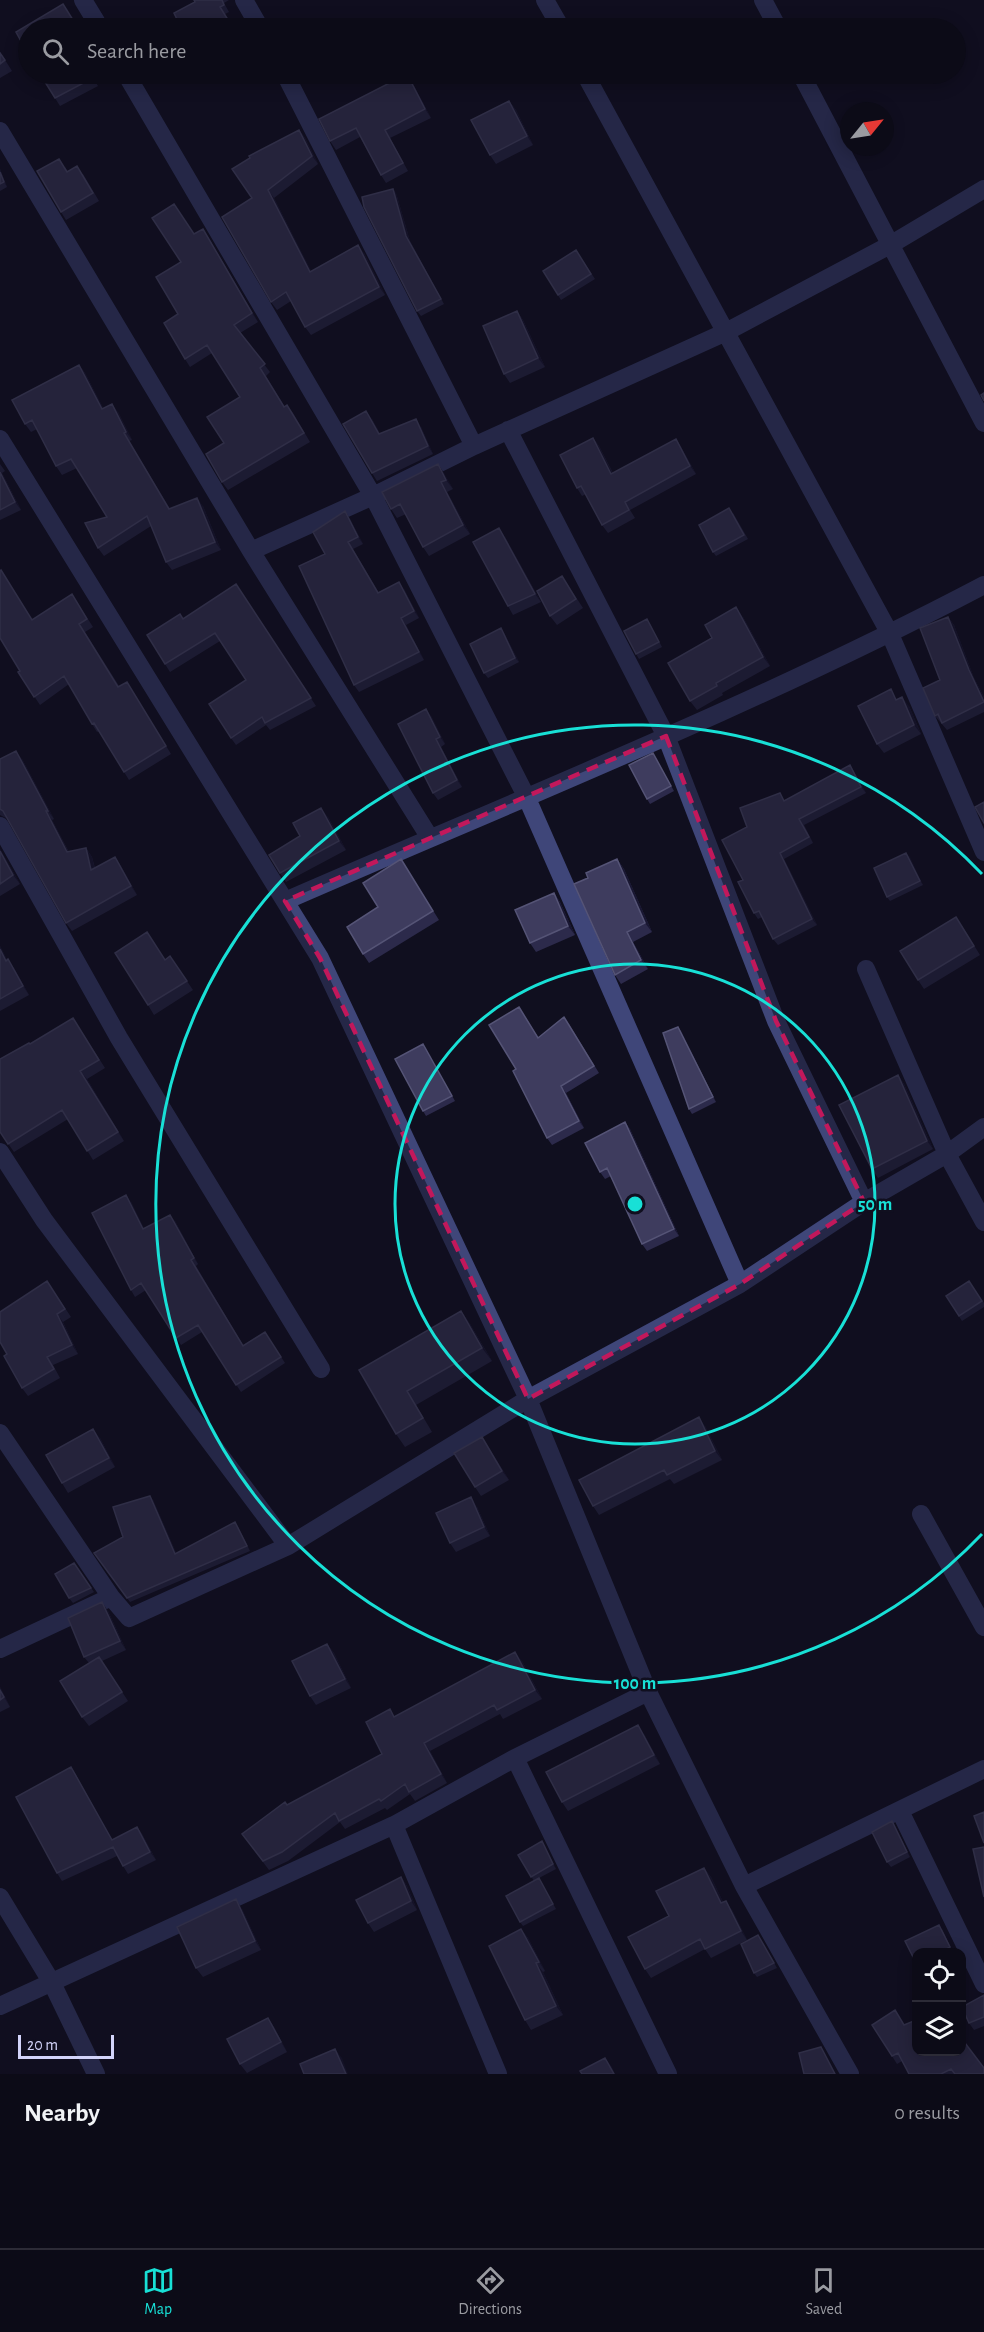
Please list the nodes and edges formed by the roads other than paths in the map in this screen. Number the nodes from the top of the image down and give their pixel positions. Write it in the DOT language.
graph roads {
  1 [pos="83,0"];
  2 [pos="244,0"];
  3 [pos="545,0"];
  4 [pos="763,0"];
  5 [pos="94,18"];
  6 [pos="254,18"];
  7 [pos="555,18"];
  8 [pos="773,18"];
  9 [pos="132,84"];
  10 [pos="290,84"];
  11 [pos="590,84"];
  12 [pos="806,84"];
  13 [pos="0,131"];
  14 [pos="984,189"];
  15 [pos="890,245"];
  16 [pos="726,332"];
  17 [pos="984,423"];
  18 [pos="508,430"];
  19 [pos="0,439"];
  20 [pos="474,446"];
  21 [pos="373,496"];
  22 [pos="251,551"];
  23 [pos="984,585"];
  24 [pos="890,634"];
  25 [pos="666,736"];
  26 [pos="526,796"];
  27 [pos="0,825"];
  28 [pos="430,838"];
  29 [pos="984,852"];
  30 [pos="285,902"];
  31 [pos="866,969"];
  32 [pos="984,1127"];
  33 [pos="0,1152"];
  34 [pos="947,1154"];
  35 [pos="864,1202"];
  36 [pos="984,1222"];
  37 [pos="740,1284"];
  38 [pos="321,1369"];
  39 [pos="528,1399"];
  40 [pos="0,1433"];
  41 [pos="921,1514"];
  42 [pos="288,1546"];
  43 [pos="111,1596"];
  44 [pos="984,1627"];
  45 [pos="0,1649"];
  46 [pos="648,1692"];
  47 [pos="515,1758"];
  48 [pos="984,1769"];
  49 [pos="900,1810"];
  50 [pos="394,1825"];
  51 [pos="744,1886"];
  52 [pos="0,1897"];
  53 [pos="52,1983"];
  54 [pos="984,1984"];
  55 [pos="0,2006"];
  56 [pos="96,2074"];
  57 [pos="498,2074"];
  58 [pos="668,2074"];
  59 [pos="850,2074"];
  1 -- 5 [label="street"];
  2 -- 6 [label="street"];
  3 -- 7 [label="street"];
  4 -- 8 [label="street"];
  9 -- 21 [label="street"];
  10 -- 20 [label="street"];
  11 -- 16 [label="street"];
  12 -- 15 [label="street"];
  13 -- 22 [label="street"];
  14 -- 15 [label="street"];
  15 -- 16 [label="street"];
  15 -- 17 [label="street"];
  16 -- 18 [label="street"];
  16 -- 24 [label="street"];
  18 -- 20 [label="street"];
  18 -- 25 [label="street"];
  19 -- 30 [label="street"];
  20 -- 21 [label="street"];
  21 -- 22 [label="street"];
  21 -- 26 [label="street"];
  22 -- 28 [label="street"];
  23 -- 24 [label="street"];
  24 -- 25 [label="street"];
  24 -- 29 [label="street"];
  25 -- 26 [label="street"];
  25 -- 35 [label="street"];
  26 -- 28 [label="street"];
  26 -- 37 [label="street"];
  27 -- 38 [label="street"];
  28 -- 30 [label="street"];
  30 -- 39 [label="street"];
  31 -- 34 [label="street"];
  32 -- 34 [label="street"];
  33 -- 42 [label="street"];
  34 -- 35 [label="street"];
  34 -- 36 [label="street"];
  35 -- 37 [label="street"];
  37 -- 39 [label="street"];
  39 -- 42 [label="street"];
  39 -- 46 [label="street"];
  40 -- 43 [label="street"];
  41 -- 44 [label="street"];
  42 -- 43 [label="street"];
  43 -- 45 [label="street"];
  46 -- 47 [label="street"];
  46 -- 51 [label="street"];
  47 -- 50 [label="street"];
  47 -- 58 [label="street"];
  48 -- 49 [label="street"];
  49 -- 51 [label="street"];
  49 -- 54 [label="street"];
  50 -- 53 [label="street"];
  50 -- 57 [label="street"];
  51 -- 59 [label="street"];
  52 -- 53 [label="street"];
  53 -- 55 [label="street"];
  53 -- 56 [label="street"];
}
